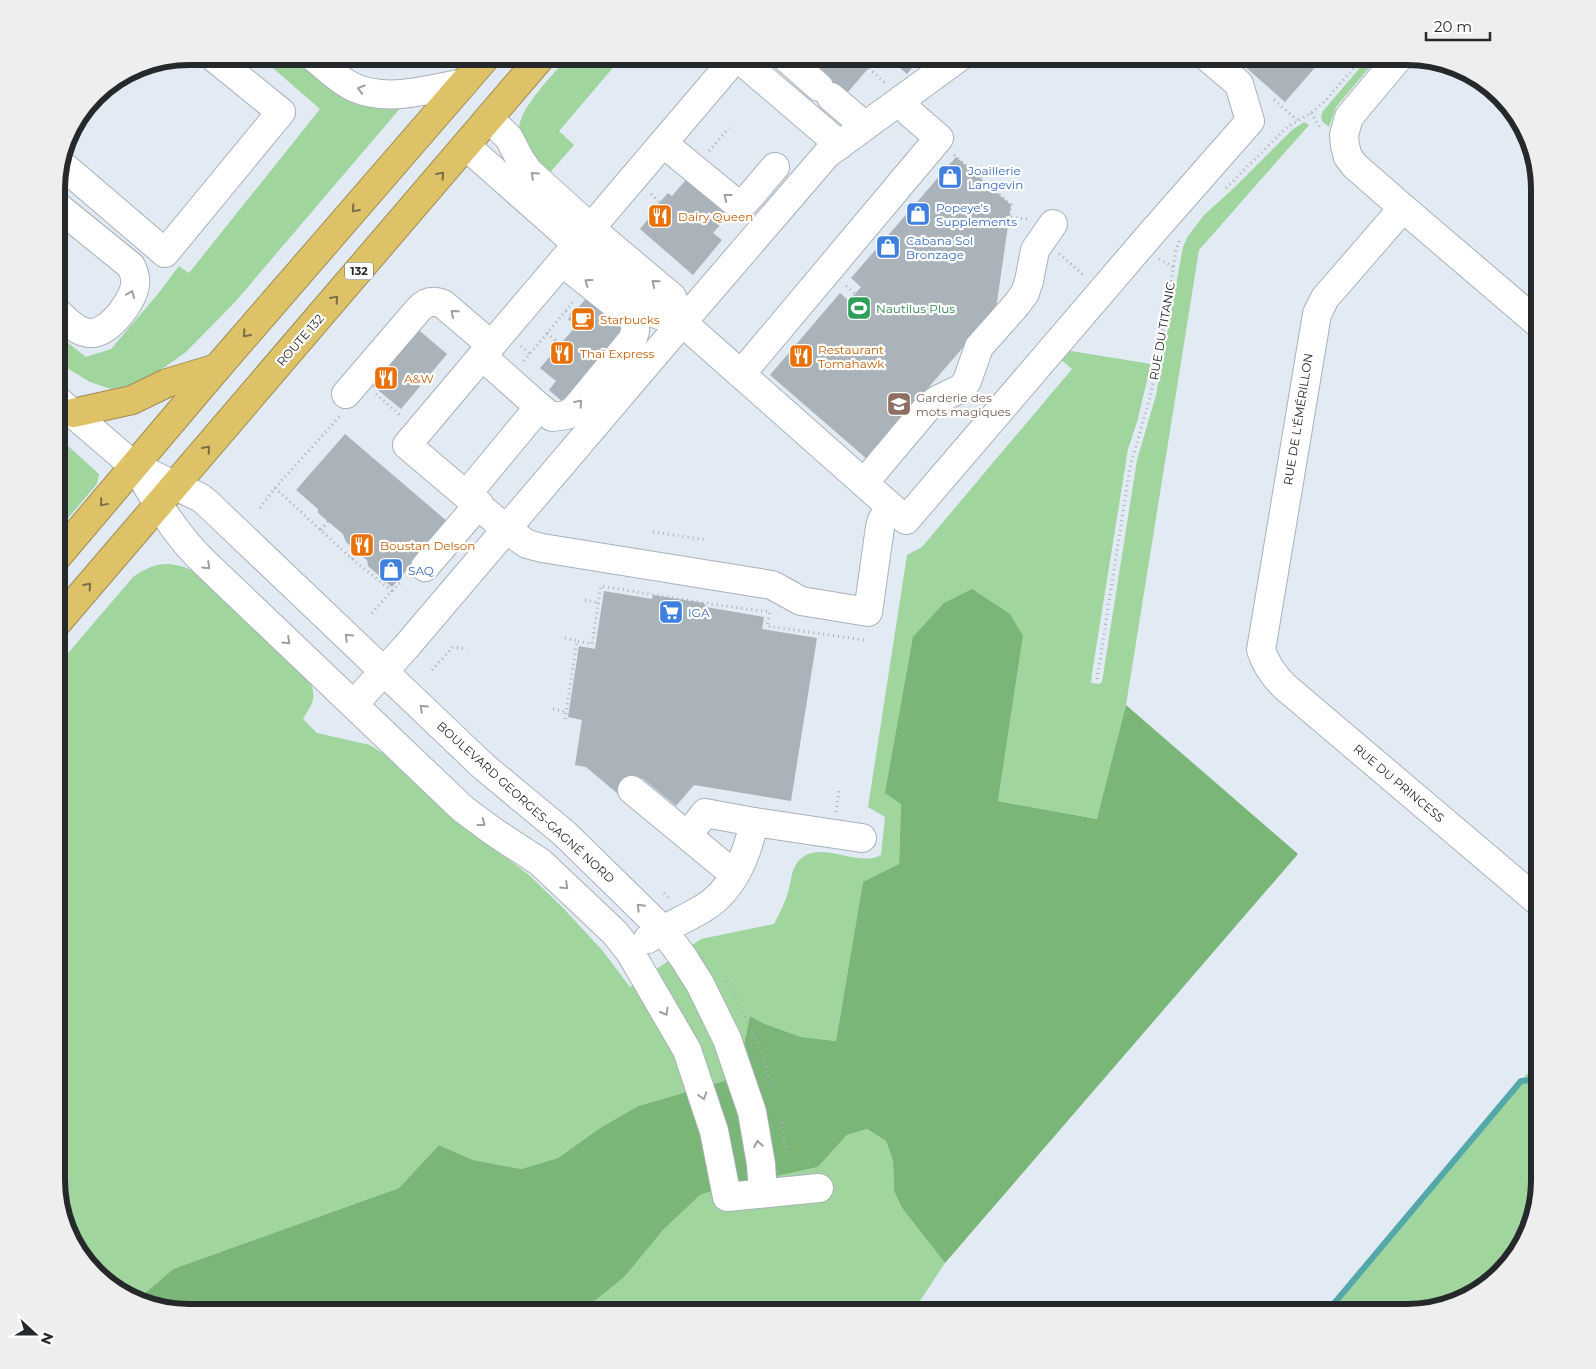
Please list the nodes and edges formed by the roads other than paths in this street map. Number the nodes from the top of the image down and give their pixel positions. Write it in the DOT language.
graph roads {
  1 [pos="223,65"];
  2 [pos="323,65"];
  3 [pos="479,65"];
  4 [pos="534,65"];
  5 [pos="729,65"];
  6 [pos="747,65"];
  7 [pos="794,65"];
  8 [pos="946,65"];
  9 [pos="1217,65"];
  10 [pos="1392,65"];
  11 [pos="464,83"];
  12 [pos="896,94"];
  13 [pos="489,118"];
  14 [pos="865,126"];
  15 [pos="664,143"];
  16 [pos="840,145"];
  17 [pos="466,146"];
  18 [pos="775,167"];
  19 [pos="67,169"];
  20 [pos="1402,208"];
  21 [pos="65,213"];
  22 [pos="1045,231"];
  23 [pos="577,244"];
  24 [pos="1531,317"];
  25 [pos="65,319"];
  26 [pos="682,322"];
  27 [pos="486,351"];
  28 [pos="217,368"];
  29 [pos="741,374"];
  30 [pos="346,394"];
  31 [pos="65,406"];
  32 [pos="539,407"];
  33 [pos="134,466"];
  34 [pos="864,483"];
  35 [pos="167,495"];
  36 [pos="473,499"];
  37 [pos="891,507"];
  38 [pos="506,529"];
  39 [pos="65,546"];
  40 [pos="425,567"];
  41 [pos="65,613"];
  42 [pos="1264,659"];
  43 [pos="384,671"];
  44 [pos="354,704"];
  45 [pos="632,790"];
  46 [pos="754,822"];
  47 [pos="688,835"];
  48 [pos="862,838"];
  49 [pos="735,875"];
  50 [pos="1531,895"];
  51 [pos="662,929"];
  52 [pos="630,952"];
  53 [pos="819,1188"];
  54 [pos="763,1193"];
  1 -- 19 [label="street"];
  11 -- 2 [label="street, one-way"];
  3 -- 11 [label="highway"];
  4 -- 13 [label="highway, ROUTE 132 / 132"];
  5 -- 15 [label="street"];
  6 -- 16 [label="street"];
  7 -- 14 [label="street"];
  8 -- 12 [label="street"];
  9 -- 37 [label="street"];
  10 -- 20 [label="street"];
  11 -- 28 [label="highway, one-way"];
  12 -- 14 [label="street"];
  12 -- 29 [label="street"];
  13 -- 17 [label="highway, ROUTE 132 / 132"];
  23 -- 13 [label="street, one-way"];
  14 -- 16 [label="street"];
  18 -- 15 [label="street, one-way"];
  15 -- 23 [label="street"];
  16 -- 26 [label="street"];
  17 -- 23 [label="street"];
  35 -- 17 [label="highway, ROUTE 132 / 132, one-way"];
  20 -- 24 [label="street"];
  20 -- 42 [label="street, RUE DE L'ÉMÉRILLON"];
  25 -- 21 [label="street, one-way"];
  22 -- 34 [label="street"];
  23 -- 26 [label="street"];
  23 -- 27 [label="street"];
  32 -- 23 [label="street, one-way"];
  26 -- 29 [label="street"];
  26 -- 38 [label="street"];
  27 -- 30 [label="street, one-way"];
  27 -- 32 [label="street"];
  27 -- 36 [label="street"];
  28 -- 31 [label="highway"];
  28 -- 33 [label="highway"];
  29 -- 34 [label="street"];
  31 -- 33 [label="street, BOULEVARD GEORGES-GAGNÉ NORD"];
  32 -- 36 [label="street"];
  33 -- 35 [label="street, BOULEVARD GEORGES-GAGNÉ NORD"];
  33 -- 39 [label="highway, one-way"];
  34 -- 37 [label="street"];
  41 -- 35 [label="highway, ROUTE 132 / 132, one-way"];
  43 -- 35 [label="street, BOULEVARD GEORGES-GAGNÉ NORD, one-way"];
  35 -- 44 [label="street, one-way"];
  36 -- 38 [label="street"];
  36 -- 40 [label="street"];
  37 -- 38 [label="street"];
  38 -- 43 [label="street"];
  42 -- 50 [label="street, RUE DU PRINCESS"];
  43 -- 44 [label="street"];
  51 -- 43 [label="street, BOULEVARD GEORGES-GAGNÉ NORD, one-way"];
  44 -- 52 [label="street, one-way"];
  45 -- 47 [label="street"];
  46 -- 47 [label="street"];
  46 -- 48 [label="street"];
  46 -- 49 [label="street"];
  47 -- 49 [label="street"];
  49 -- 51 [label="street"];
  51 -- 52 [label="street"];
  54 -- 51 [label="street, BOULEVARD GEORGES-GAGNÉ NORD, one-way"];
  52 -- 54 [label="street, one-way"];
  53 -- 54 [label="street"];
}
